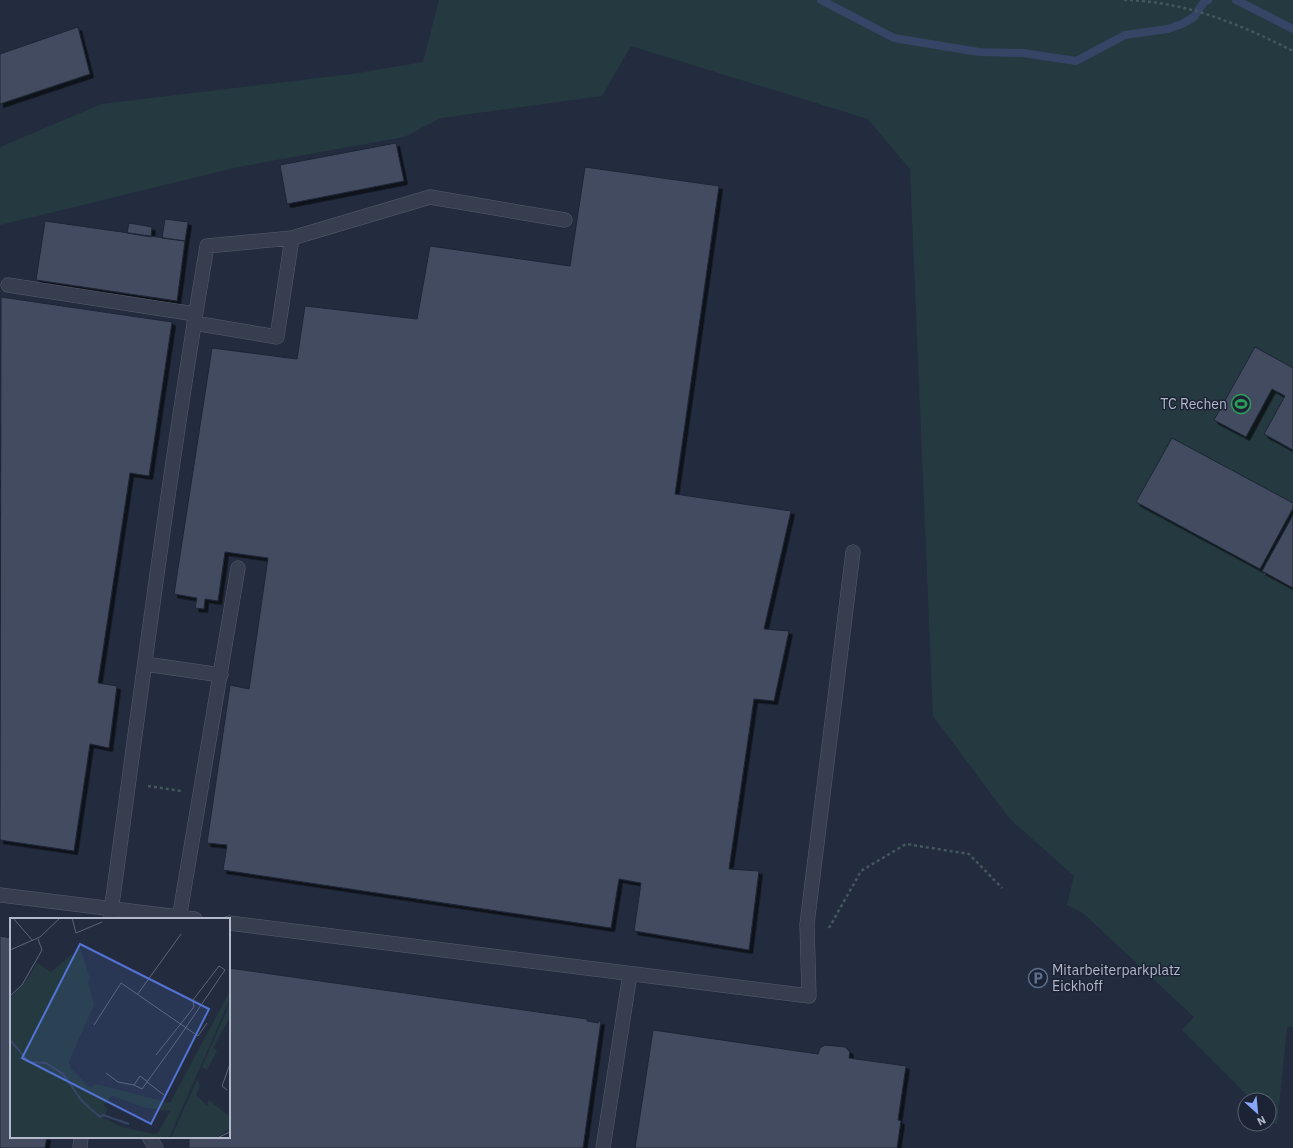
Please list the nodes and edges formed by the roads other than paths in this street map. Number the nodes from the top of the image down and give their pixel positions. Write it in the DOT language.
graph roads {
  1 [pos="565,220"];
  2 [pos="292,238"];
  3 [pos="8,285"];
  4 [pos="195,319"];
  5 [pos="853,552"];
  6 [pos="238,568"];
  7 [pos="145,664"];
  8 [pos="221,675"];
  9 [pos="0,895"];
  10 [pos="111,914"];
  11 [pos="179,918"];
  12 [pos="230,923"];
  13 [pos="630,974"];
  14 [pos="81,1138"];
  15 [pos="150,1138"];
  16 [pos="80,1148"];
  17 [pos="156,1148"];
  18 [pos="603,1148"];
  1 -- 2 [label="lane"];
  2 -- 4 [label="lane"];
  2 -- 4 [label="lane"];
  3 -- 4 [label="lane"];
  4 -- 7 [label="lane"];
  5 -- 13 [label="lane"];
  6 -- 8 [label="lane"];
  7 -- 8 [label="lane"];
  7 -- 10 [label="lane"];
  8 -- 11 [label="lane"];
  9 -- 10 [label="lane"];
  10 -- 11 [label="lane"];
  12 -- 13 [label="lane"];
  13 -- 18 [label="lane"];
  14 -- 16 [label="lane"];
  15 -- 17 [label="lane"];
}
